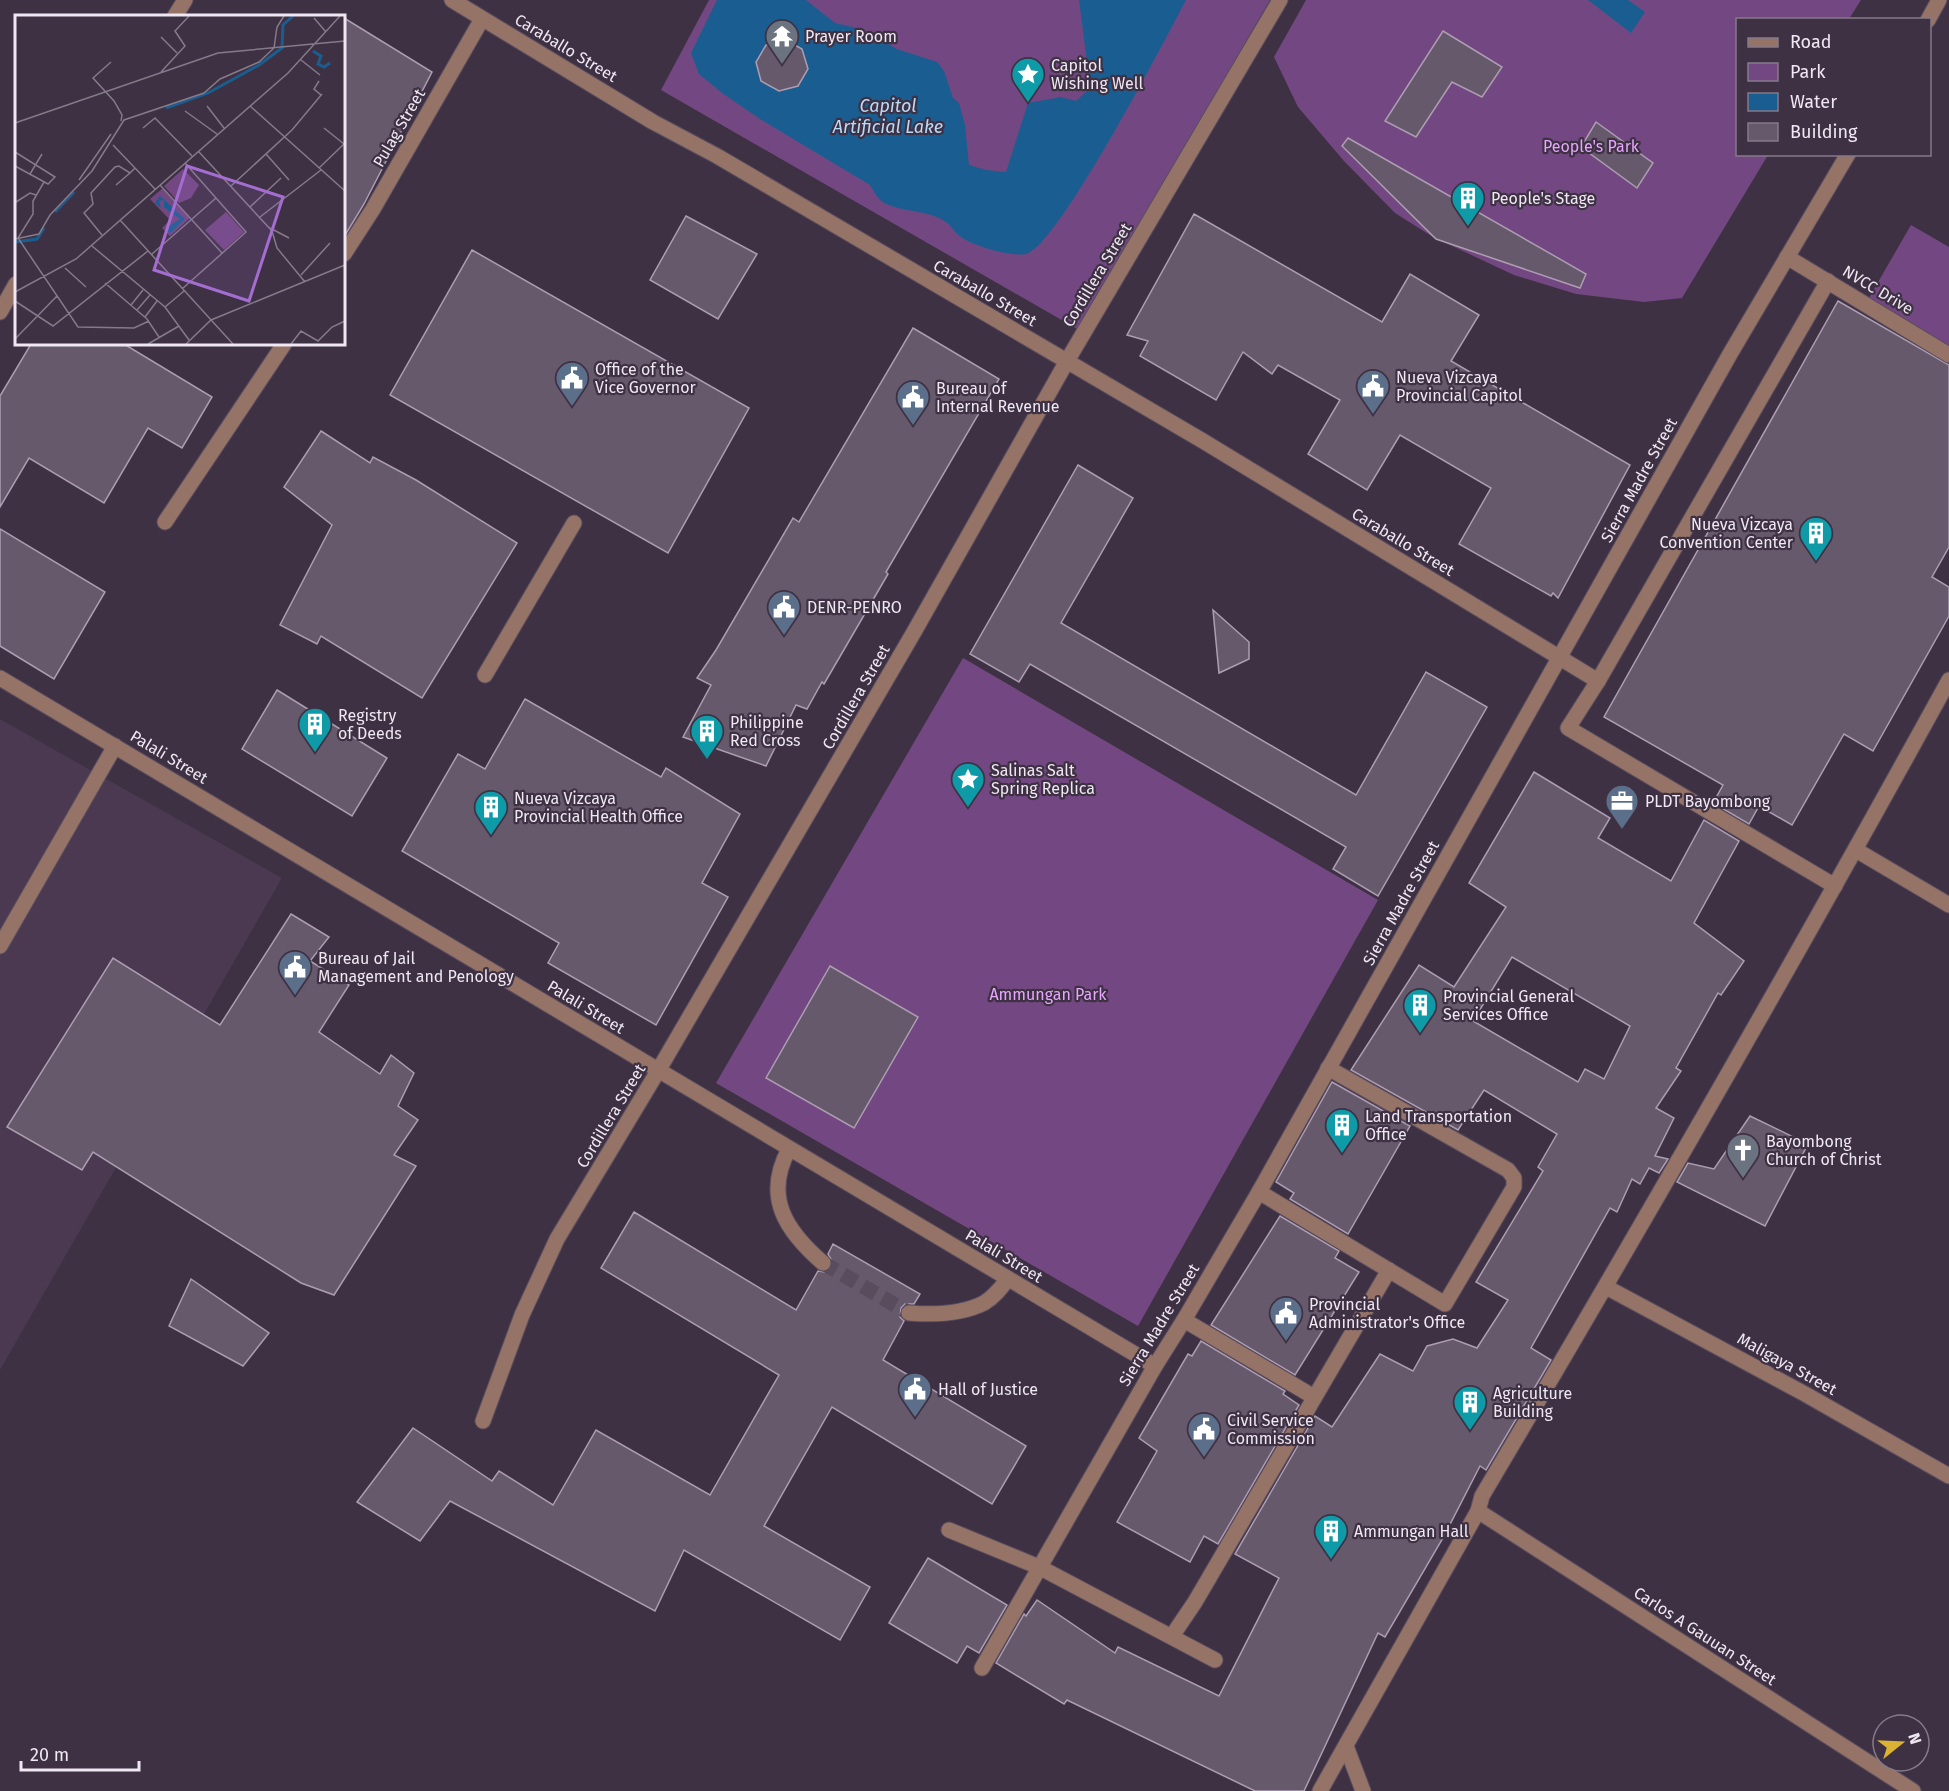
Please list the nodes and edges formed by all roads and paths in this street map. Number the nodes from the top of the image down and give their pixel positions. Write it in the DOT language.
graph roads {
  1 [pos="185,0"];
  2 [pos="452,0"];
  3 [pos="1280,0"];
  4 [pos="1940,0"];
  5 [pos="176,15"];
  6 [pos="1929,18"];
  7 [pos="482,19"];
  8 [pos="1847,156"];
  9 [pos="345,252"];
  10 [pos="1787,257"];
  11 [pos="1828,281"];
  12 [pos="15,286"];
  13 [pos="0,312"];
  14 [pos="283,345"];
  15 [pos="1949,354"];
  16 [pos="1067,361"];
  17 [pos="165,522"];
  18 [pos="573,523"];
  19 [pos="1559,658"];
  20 [pos="485,675"];
  21 [pos="0,678"];
  22 [pos="1949,680"];
  23 [pos="1598,681"];
  24 [pos="115,746"];
  25 [pos="1856,850"];
  26 [pos="1835,886"];
  27 [pos="1949,905"];
  28 [pos="0,946"];
  29 [pos="1329,1068"];
  30 [pos="658,1071"];
  31 [pos="789,1149"];
  32 [pos="1259,1192"];
  33 [pos="823,1263"];
  34 [pos="1389,1270"];
  35 [pos="1008,1279"];
  36 [pos="1606,1287"];
  37 [pos="909,1313"];
  38 [pos="1184,1320"];
  39 [pos="1155,1366"];
  40 [pos="1314,1397"];
  41 [pos="483,1421"];
  42 [pos="1949,1476"];
  43 [pos="1478,1511"];
  44 [pos="949,1530"];
  45 [pos="1040,1567"];
  46 [pos="1172,1636"];
  47 [pos="1215,1660"];
  48 [pos="982,1668"];
  49 [pos="1346,1746"];
  50 [pos="1320,1791"];
  51 [pos="1363,1791"];
  52 [pos="1913,1791"];
  1 -- 5 [label="street"];
  2 -- 7 [label="street, Caraballo Street"];
  3 -- 16 [label="street, Cordillera Street"];
  4 -- 6 [label="street"];
  7 -- 9 [label="street, Pulag Street"];
  7 -- 16 [label="street, Caraballo Street"];
  8 -- 10 [label="street, Sierra Madre Street"];
  10 -- 11 [label="street, NVCC Drive"];
  10 -- 19 [label="street, Sierra Madre Street"];
  11 -- 15 [label="street, NVCC Drive"];
  11 -- 23 [label="street"];
  12 -- 13 [label="street"];
  14 -- 17 [label="street"];
  16 -- 19 [label="street, Caraballo Street"];
  16 -- 30 [label="street, Cordillera Street"];
  18 -- 20 [label="street"];
  19 -- 23 [label="street, Caraballo Street"];
  19 -- 29 [label="street, Sierra Madre Street"];
  21 -- 24 [label="street, Palali Street"];
  22 -- 25 [label="street"];
  23 -- 26 [label="street"];
  24 -- 28 [label="street"];
  24 -- 30 [label="street, Palali Street"];
  25 -- 26 [label="street"];
  25 -- 27 [label="street"];
  26 -- 36 [label="street"];
  29 -- 32 [label="street, Sierra Madre Street"];
  29 -- 34 [label="street"];
  30 -- 31 [label="street, Palali Street"];
  30 -- 41 [label="street, Cordillera Street"];
  31 -- 33 [label="street"];
  31 -- 35 [label="street, Palali Street"];
  32 -- 34 [label="street"];
  32 -- 38 [label="street, Sierra Madre Street"];
  34 -- 40 [label="street"];
  35 -- 37 [label="street"];
  35 -- 39 [label="street, Palali Street"];
  36 -- 42 [label="street, Maligaya Street"];
  36 -- 43 [label="street"];
  38 -- 39 [label="street, Sierra Madre Street"];
  38 -- 40 [label="street"];
  39 -- 45 [label="street, Sierra Madre Street"];
  40 -- 46 [label="street"];
  43 -- 49 [label="street"];
  43 -- 52 [label="street, Carlos A Gauuan Street"];
  44 -- 45 [label="street"];
  45 -- 46 [label="street"];
  45 -- 48 [label="street, Sierra Madre Street"];
  46 -- 47 [label="street"];
  49 -- 50 [label="street"];
  49 -- 51 [label="street"];
}
